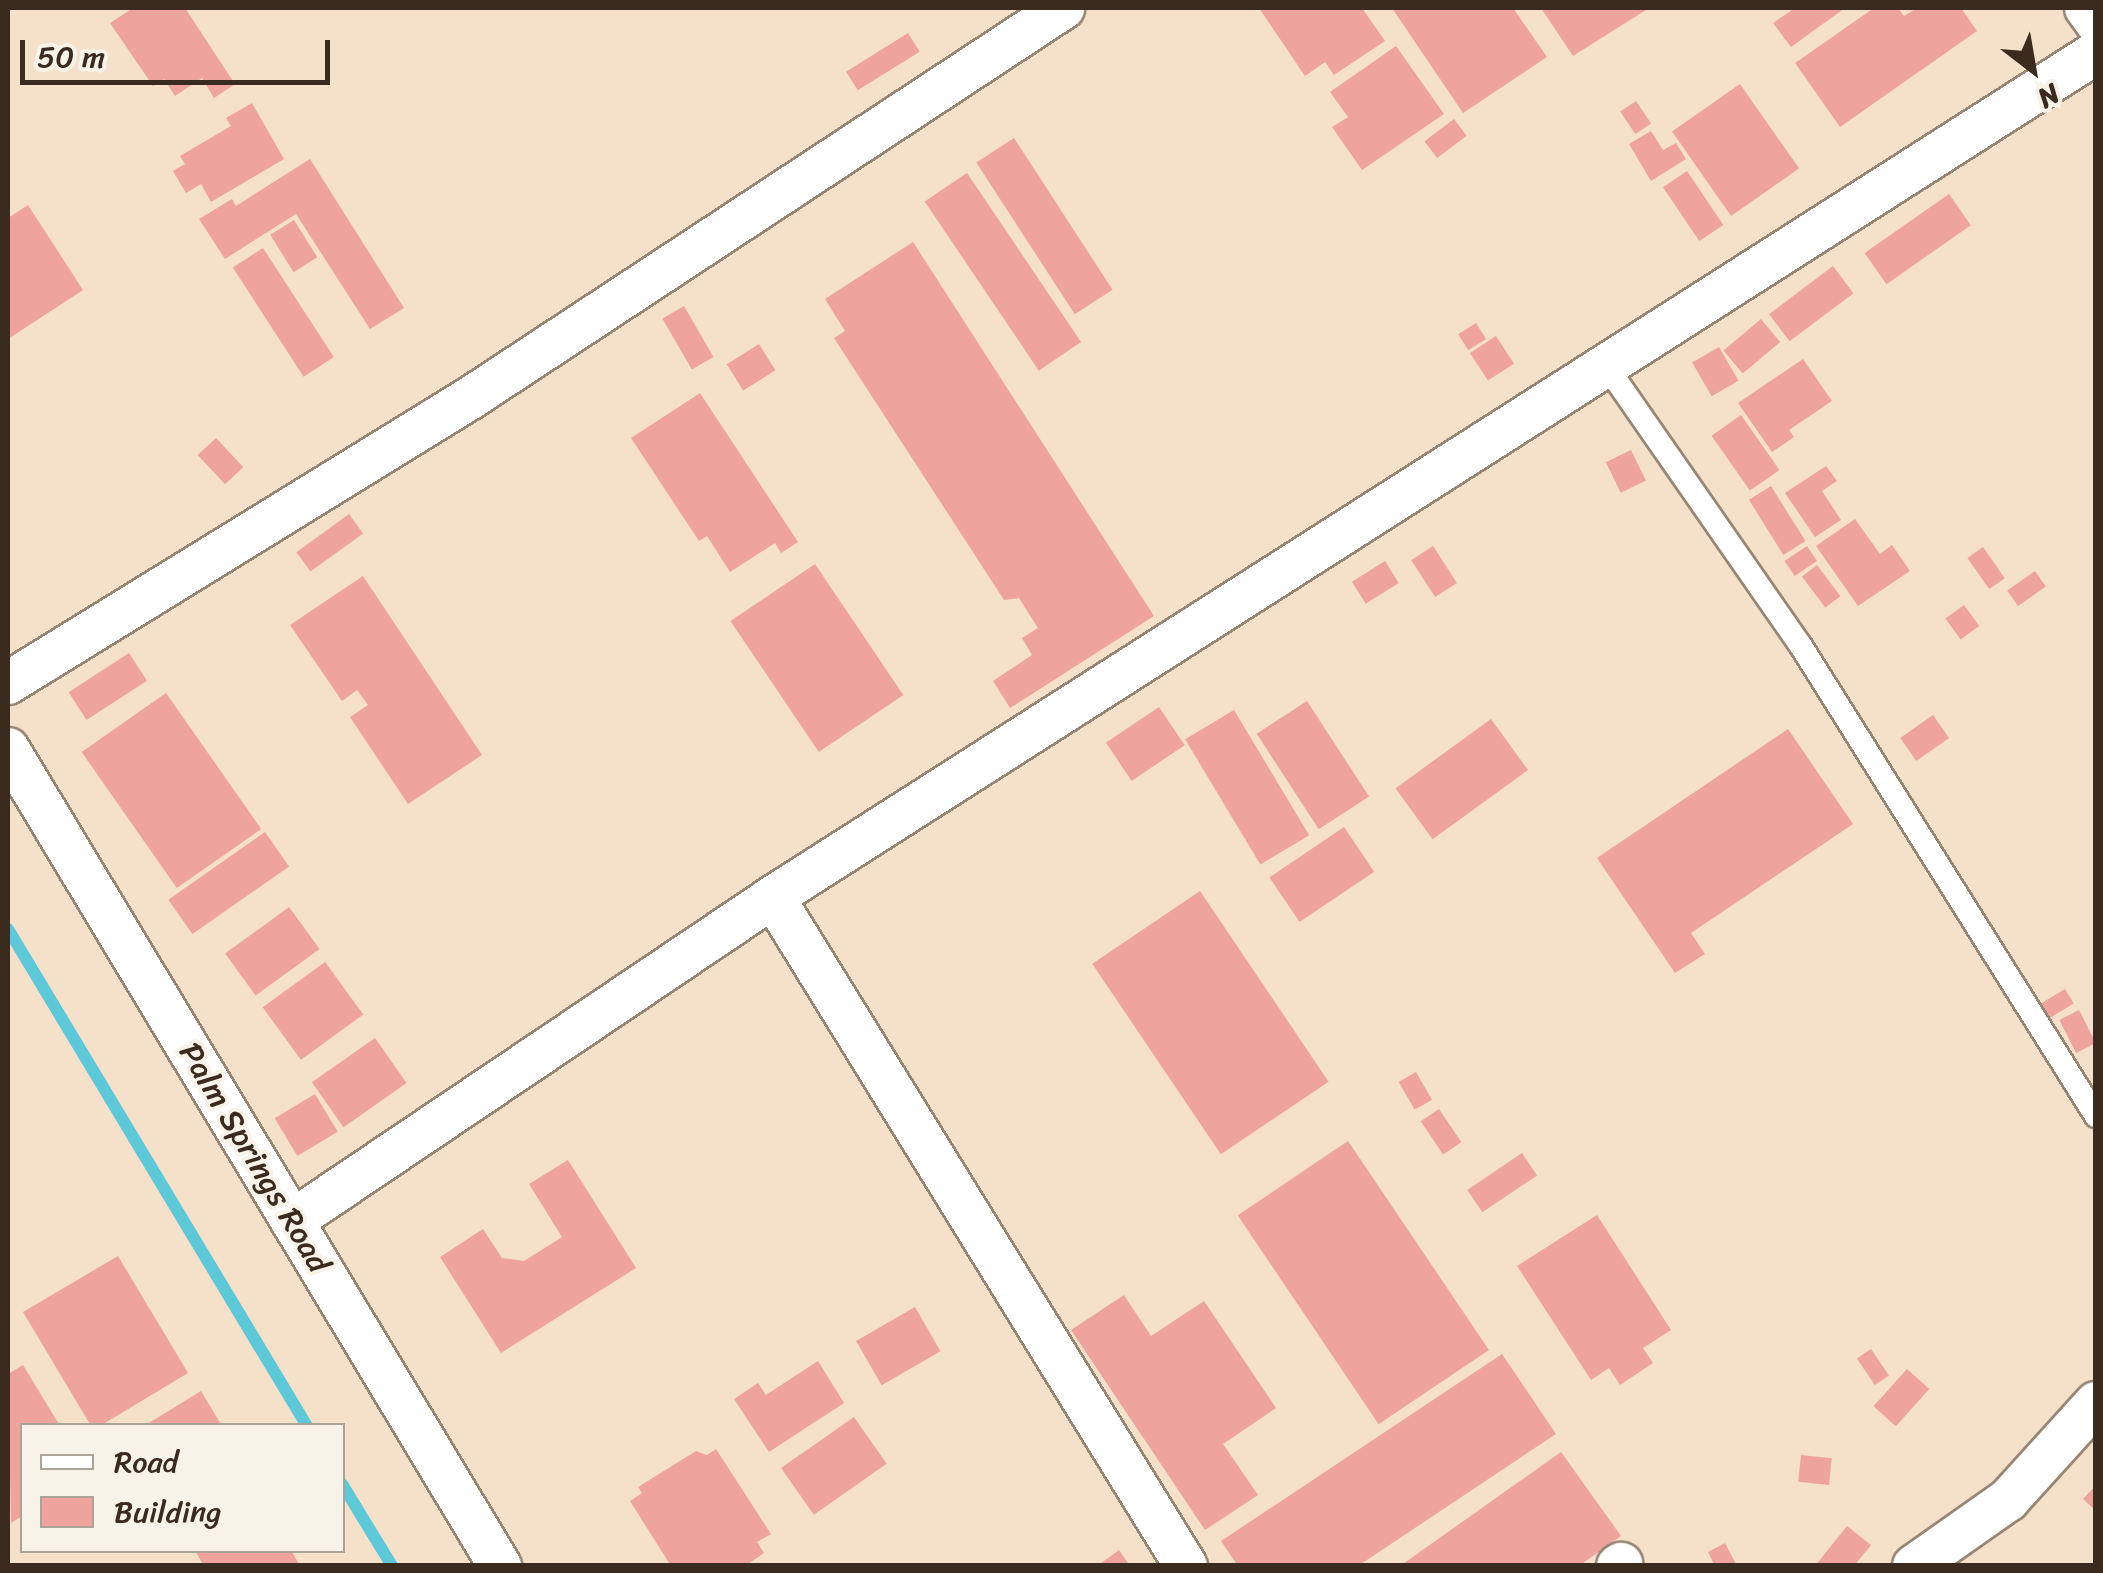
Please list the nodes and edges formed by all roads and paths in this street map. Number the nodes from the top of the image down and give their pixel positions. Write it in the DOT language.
graph roads {
  1 [pos="1063,8"];
  2 [pos="2086,8"];
  3 [pos="2096,22"];
  4 [pos="2096,52"];
  5 [pos="1606,368"];
  6 [pos="8,683"];
  7 [pos="8,749"];
  8 [pos="772,896"];
  9 [pos="2096,1116"];
  10 [pos="292,1221"];
  11 [pos="2096,1402"];
  12 [pos="500,1566"];
  13 [pos="1186,1566"];
  14 [pos="1914,1566"];
  1 -- 6 [label="street"];
  2 -- 3 [label="street"];
  4 -- 5 [label="street"];
  5 -- 8 [label="street"];
  5 -- 9 [label="lane"];
  7 -- 10 [label="street, Palm Springs Road"];
  8 -- 10 [label="street"];
  8 -- 13 [label="street"];
  10 -- 12 [label="street, Palm Springs Road"];
  11 -- 14 [label="street"];
}
